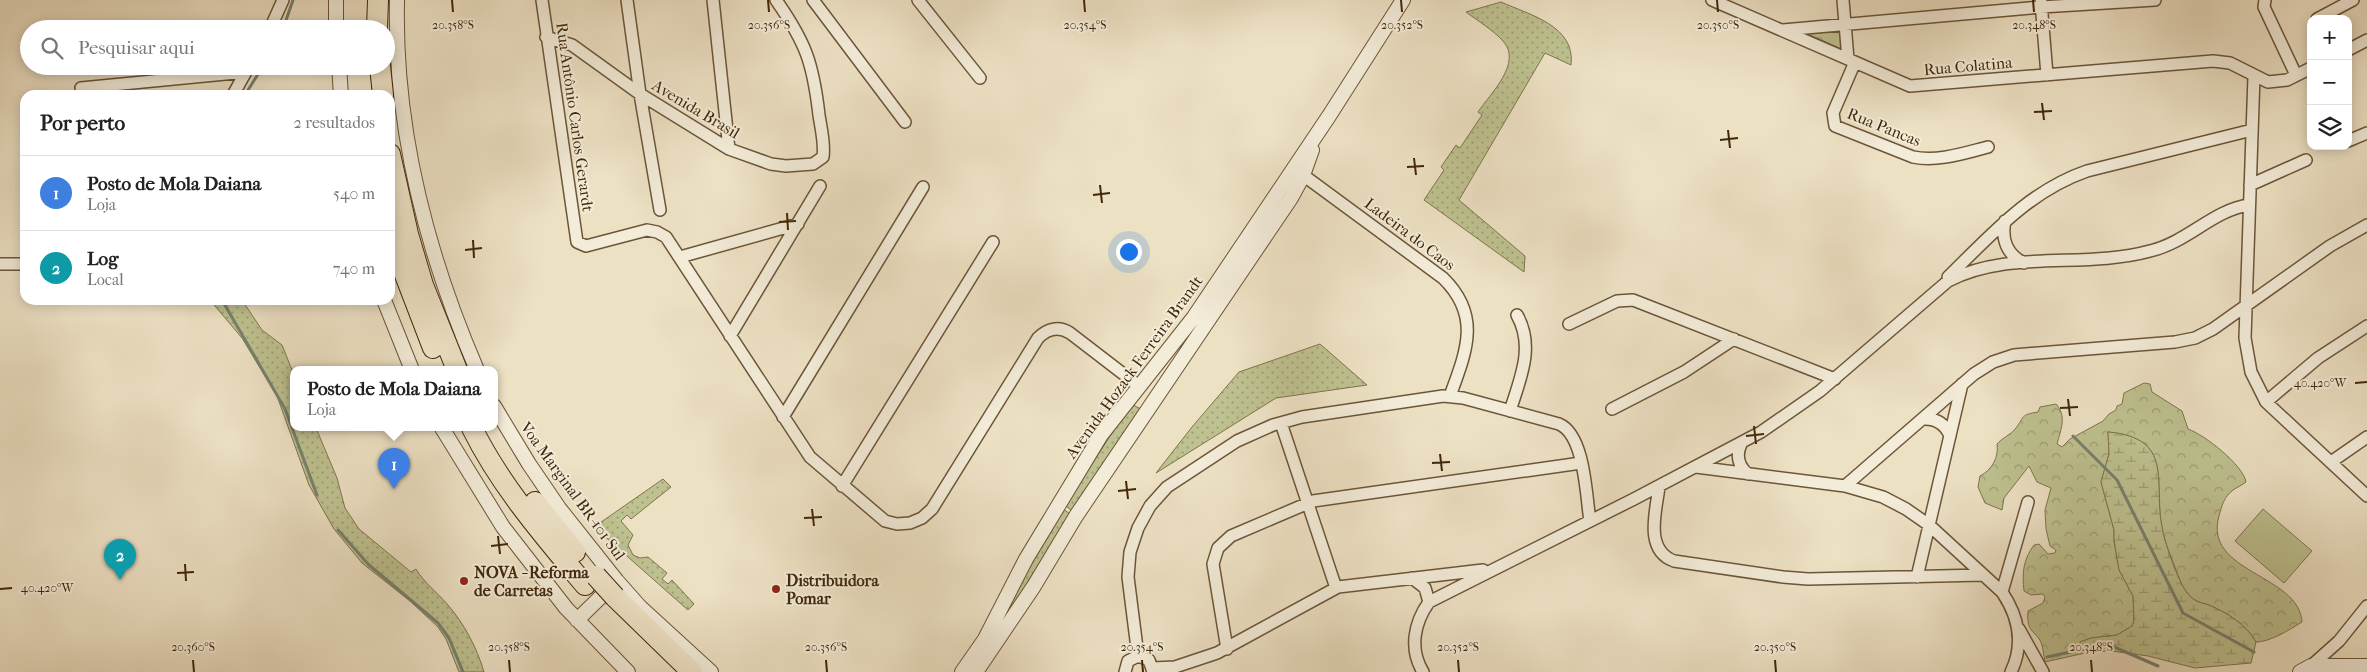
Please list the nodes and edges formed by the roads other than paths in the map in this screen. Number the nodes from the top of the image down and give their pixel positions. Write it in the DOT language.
graph roads {
  1 [pos="283,0"];
  2 [pos="336,0"];
  3 [pos="364,0"];
  4 [pos="378,0"];
  5 [pos="397,0"];
  6 [pos="542,0"];
  7 [pos="627,0"];
  8 [pos="713,0"];
  9 [pos="776,0"];
  10 [pos="812,0"];
  11 [pos="918,0"];
  12 [pos="1403,0"];
  13 [pos="1712,0"];
  14 [pos="1843,0"];
  15 [pos="2155,0"];
  16 [pos="2265,0"];
  17 [pos="2353,0"];
  18 [pos="2041,4"];
  19 [pos="2324,15"];
  20 [pos="274,20"];
  21 [pos="336,20"];
  22 [pos="364,20"];
  23 [pos="377,20"];
  24 [pos="1845,24"];
  25 [pos="1781,30"];
  26 [pos="546,37"];
  27 [pos="2367,40"];
  28 [pos="2352,48"];
  29 [pos="1851,60"];
  30 [pos="2307,70"];
  31 [pos="195,75"];
  32 [pos="245,75"];
  33 [pos="340,75"];
  34 [pos="367,75"];
  35 [pos="381,75"];
  36 [pos="2047,75"];
  37 [pos="2296,75"];
  38 [pos="2254,76"];
  39 [pos="980,78"];
  40 [pos="81,88"];
  41 [pos="237,90"];
  42 [pos="341,90"];
  43 [pos="368,90"];
  44 [pos="382,90"];
  45 [pos="640,94"];
  46 [pos="1329,116"];
  47 [pos="906,122"];
  48 [pos="2252,130"];
  49 [pos="2367,133"];
  50 [pos="2352,139"];
  51 [pos="1988,147"];
  52 [pos="729,149"];
  53 [pos="2306,160"];
  54 [pos="395,176"];
  55 [pos="1303,176"];
  56 [pos="2250,185"];
  57 [pos="820,186"];
  58 [pos="923,187"];
  59 [pos="2250,205"];
  60 [pos="660,210"];
  61 [pos="2005,221"];
  62 [pos="798,224"];
  63 [pos="2367,225"];
  64 [pos="395,239"];
  65 [pos="993,242"];
  66 [pos="680,257"];
  67 [pos="2024,263"];
  68 [pos="0,264"];
  69 [pos="20,264"];
  70 [pos="1938,287"];
  71 [pos="386,305"];
  72 [pos="2247,305"];
  73 [pos="1517,316"];
  74 [pos="1568,324"];
  75 [pos="2367,326"];
  76 [pos="730,336"];
  77 [pos="1734,339"];
  78 [pos="410,366"];
  79 [pos="442,366"];
  80 [pos="455,366"];
  81 [pos="476,366"];
  82 [pos="1835,378"];
  83 [pos="1962,384"];
  84 [pos="1139,386"];
  85 [pos="1450,396"];
  86 [pos="1156,398"];
  87 [pos="2266,402"];
  88 [pos="1612,409"];
  89 [pos="1510,411"];
  90 [pos="783,417"];
  91 [pos="1922,419"];
  92 [pos="1281,423"];
  93 [pos="444,431"];
  94 [pos="474,431"];
  95 [pos="498,431"];
  96 [pos="1950,436"];
  97 [pos="2367,437"];
  98 [pos="1741,444"];
  99 [pos="2331,462"];
  100 [pos="1581,463"];
  101 [pos="1696,467"];
  102 [pos="1748,474"];
  103 [pos="842,486"];
  104 [pos="1845,486"];
  105 [pos="1658,487"];
  106 [pos="2367,496"];
  107 [pos="2028,502"];
  108 [pos="1308,503"];
  109 [pos="1590,521"];
  110 [pos="1930,525"];
  111 [pos="1493,568"];
  112 [pos="1983,575"];
  113 [pos="1412,578"];
  114 [pos="1918,578"];
  115 [pos="1336,588"];
  116 [pos="604,589"];
  117 [pos="2002,592"];
  118 [pos="1429,602"];
  119 [pos="2367,606"];
  120 [pos="577,620"];
  121 [pos="2018,628"];
  122 [pos="1227,649"];
  123 [pos="1138,656"];
  124 [pos="2367,666"];
  125 [pos="2306,669"];
  126 [pos="1153,670"];
  127 [pos="968,671"];
  128 [pos="628,672"];
  129 [pos="675,672"];
  130 [pos="692,672"];
  131 [pos="711,672"];
  132 [pos="1125,672"];
  133 [pos="1423,672"];
  134 [pos="2011,672"];
  135 [pos="2043,672"];
  1 -- 20 [label="street"];
  2 -- 21 [label="street"];
  3 -- 22 [label="highway"];
  4 -- 23 [label="highway"];
  5 -- 81 [label="street"];
  6 -- 26 [label="street, Rua Antônio Carlos Gerardt"];
  7 -- 45 [label="street"];
  8 -- 52 [label="street"];
  9 -- 52 [label="street, Avenida Brasil"];
  10 -- 47 [label="street"];
  11 -- 39 [label="street"];
  12 -- 46 [label="street, Avenida Hozack Ferreira Brandt"];
  13 -- 25 [label="street, Rua Colatina"];
  14 -- 24 [label="street"];
  15 -- 18 [label="street"];
  16 -- 37 [label="street"];
  17 -- 19 [label="street"];
  18 -- 24 [label="street"];
  18 -- 36 [label="street"];
  24 -- 25 [label="street"];
  24 -- 29 [label="street"];
  25 -- 29 [label="street, Rua Colatina"];
  26 -- 45 [label="street, Avenida Brasil"];
  26 -- 66 [label="street, Rua Antônio Carlos Gerardt"];
  27 -- 28 [label="street"];
  29 -- 36 [label="street, Rua Colatina"];
  29 -- 51 [label="street, Rua Pancas"];
  30 -- 37 [label="street, Rua Colatina"];
  31 -- 40 [label="street"];
  32 -- 41 [label="street"];
  33 -- 42 [label="street"];
  34 -- 43 [label="highway"];
  35 -- 44 [label="highway"];
  36 -- 38 [label="street, Rua Colatina"];
  37 -- 38 [label="street, Rua Colatina"];
  38 -- 48 [label="street"];
  45 -- 52 [label="street, Avenida Brasil"];
  45 -- 60 [label="street"];
  46 -- 55 [label="street, Avenida Hozack Ferreira Brandt"];
  46 -- 84 [label="street, Avenida Hozack Ferreira Brandt"];
  48 -- 56 [label="street"];
  48 -- 61 [label="street"];
  49 -- 50 [label="street"];
  53 -- 56 [label="street"];
  54 -- 80 [label="highway"];
  55 -- 85 [label="street, Ladeira do Caos"];
  55 -- 86 [label="street, Avenida Hozack Ferreira Brandt"];
  56 -- 59 [label="street"];
  57 -- 62 [label="street"];
  58 -- 90 [label="street"];
  59 -- 67 [label="street"];
  59 -- 72 [label="street"];
  61 -- 67 [label="street"];
  61 -- 70 [label="street"];
  62 -- 66 [label="street"];
  62 -- 76 [label="street"];
  63 -- 72 [label="street"];
  64 -- 79 [label="highway"];
  65 -- 103 [label="street"];
  66 -- 76 [label="street"];
  67 -- 70 [label="street"];
  68 -- 69 [label="street"];
  70 -- 82 [label="street"];
  71 -- 78 [label="street"];
  72 -- 83 [label="street"];
  72 -- 87 [label="street"];
  73 -- 89 [label="street"];
  74 -- 77 [label="street"];
  75 -- 87 [label="street"];
  76 -- 90 [label="street"];
  77 -- 82 [label="street"];
  77 -- 88 [label="street"];
  82 -- 98 [label="street"];
  83 -- 91 [label="street"];
  83 -- 96 [label="street"];
  84 -- 86 [label="street"];
  84 -- 103 [label="street"];
  84 -- 127 [label="street, Avenida Hozack Ferreira Brandt"];
  85 -- 89 [label="street"];
  85 -- 92 [label="street"];
  86 -- 127 [label="street, Avenida Hozack Ferreira Brandt"];
  87 -- 99 [label="street"];
  89 -- 100 [label="street"];
  90 -- 103 [label="street"];
  91 -- 96 [label="street"];
  91 -- 104 [label="street"];
  92 -- 108 [label="street"];
  92 -- 123 [label="street"];
  93 -- 120 [label="street"];
  94 -- 116 [label="highway"];
  95 -- 116 [label="highway"];
  96 -- 110 [label="street"];
  97 -- 99 [label="street"];
  98 -- 101 [label="street"];
  98 -- 102 [label="street"];
  99 -- 106 [label="street"];
  100 -- 108 [label="street"];
  100 -- 109 [label="street"];
  101 -- 102 [label="street"];
  101 -- 105 [label="street"];
  102 -- 104 [label="street"];
  104 -- 110 [label="street"];
  105 -- 109 [label="street"];
  105 -- 114 [label="street"];
  107 -- 117 [label="street"];
  108 -- 115 [label="street"];
  108 -- 122 [label="street"];
  109 -- 111 [label="street"];
  110 -- 112 [label="street"];
  110 -- 114 [label="street"];
  111 -- 113 [label="street"];
  111 -- 118 [label="street"];
  112 -- 114 [label="street"];
  112 -- 117 [label="street"];
  113 -- 115 [label="street"];
  113 -- 118 [label="street"];
  115 -- 122 [label="street"];
  116 -- 120 [label="street"];
  116 -- 129 [label="highway"];
  116 -- 130 [label="highway"];
  116 -- 131 [label="street"];
  117 -- 121 [label="street"];
  118 -- 133 [label="street"];
  119 -- 125 [label="street"];
  120 -- 128 [label="street"];
  121 -- 134 [label="street"];
  121 -- 135 [label="street"];
  122 -- 126 [label="street"];
  123 -- 126 [label="street"];
  123 -- 132 [label="street"];
  124 -- 125 [label="street"];
}
